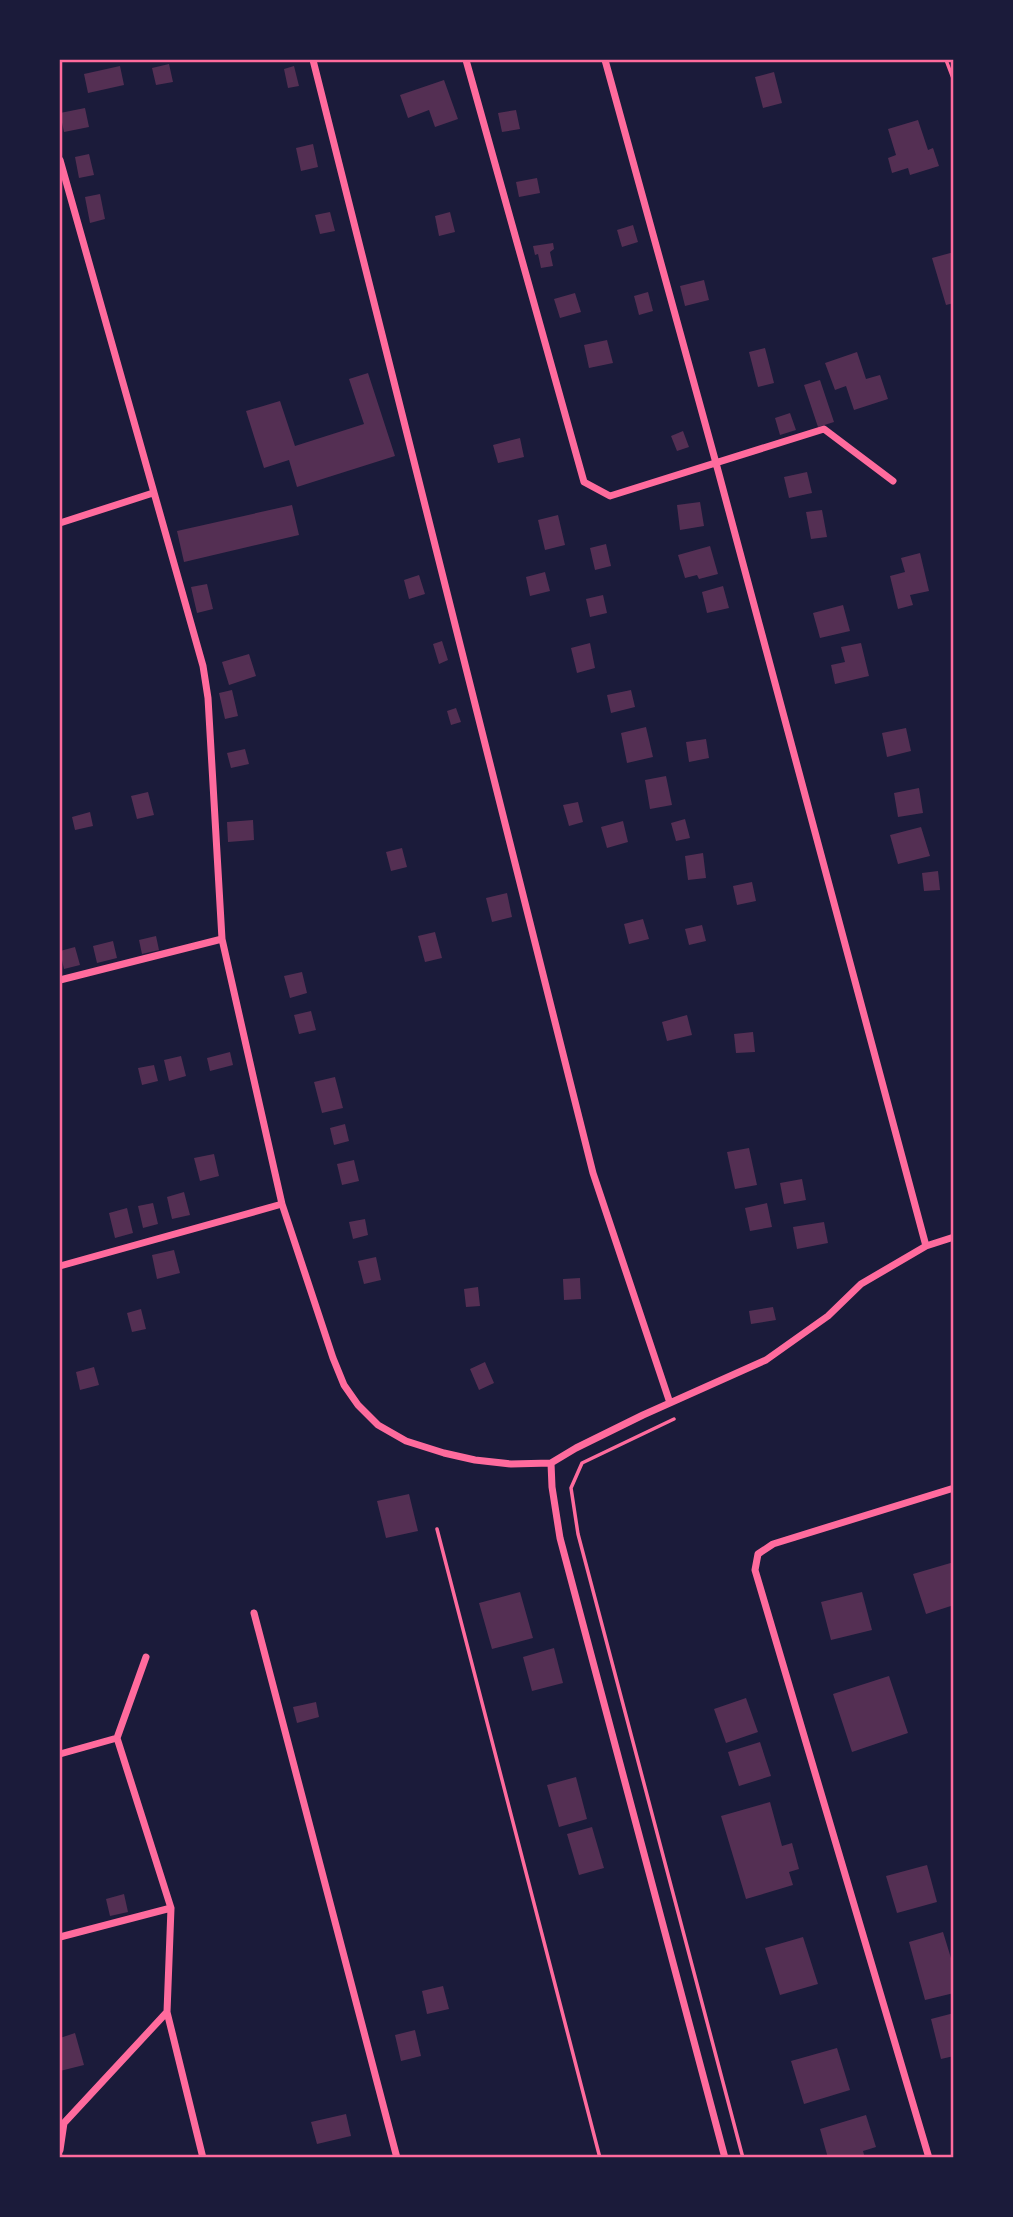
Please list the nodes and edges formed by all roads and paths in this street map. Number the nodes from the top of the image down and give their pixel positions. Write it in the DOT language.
graph roads {
  1 [pos="313,60"];
  2 [pos="467,60"];
  3 [pos="604,60"];
  4 [pos="946,60"];
  5 [pos="954,80"];
  6 [pos="60,160"];
  7 [pos="69,197"];
  8 [pos="60,200"];
  9 [pos="716,463"];
  10 [pos="893,481"];
  11 [pos="153,493"];
  12 [pos="60,523"];
  13 [pos="222,939"];
  14 [pos="60,981"];
  15 [pos="282,1204"];
  16 [pos="954,1237"];
  17 [pos="926,1246"];
  18 [pos="60,1266"];
  19 [pos="670,1403"];
  20 [pos="551,1463"];
  21 [pos="954,1488"];
  22 [pos="437,1529"];
  23 [pos="254,1613"];
  24 [pos="146,1657"];
  25 [pos="117,1738"];
  26 [pos="60,1754"];
  27 [pos="171,1908"];
  28 [pos="60,1937"];
  29 [pos="167,2012"];
  30 [pos="62,2123"];
  31 [pos="60,2150"];
  32 [pos="202,2158"];
  33 [pos="397,2158"];
  34 [pos="600,2158"];
  35 [pos="725,2158"];
  36 [pos="743,2158"];
  37 [pos="929,2158"];
  1 -- 19 [label="street"];
  2 -- 9 [label="street"];
  3 -- 9 [label="street"];
  4 -- 5 [label="path"];
  6 -- 7 [label="street"];
  7 -- 8 [label="street"];
  7 -- 11 [label="street"];
  9 -- 10 [label="street"];
  9 -- 17 [label="street"];
  11 -- 12 [label="street"];
  11 -- 13 [label="street"];
  13 -- 14 [label="street"];
  13 -- 15 [label="street"];
  15 -- 18 [label="street"];
  15 -- 20 [label="street"];
  16 -- 17 [label="street"];
  17 -- 19 [label="street"];
  19 -- 20 [label="street"];
  19 -- 36 [label="path"];
  20 -- 35 [label="street"];
  21 -- 37 [label="street"];
  22 -- 34 [label="path"];
  23 -- 33 [label="street"];
  24 -- 25 [label="street"];
  25 -- 26 [label="street"];
  25 -- 27 [label="street"];
  27 -- 28 [label="street"];
  27 -- 29 [label="street"];
  29 -- 30 [label="street"];
  29 -- 32 [label="street"];
  30 -- 31 [label="street"];
}
